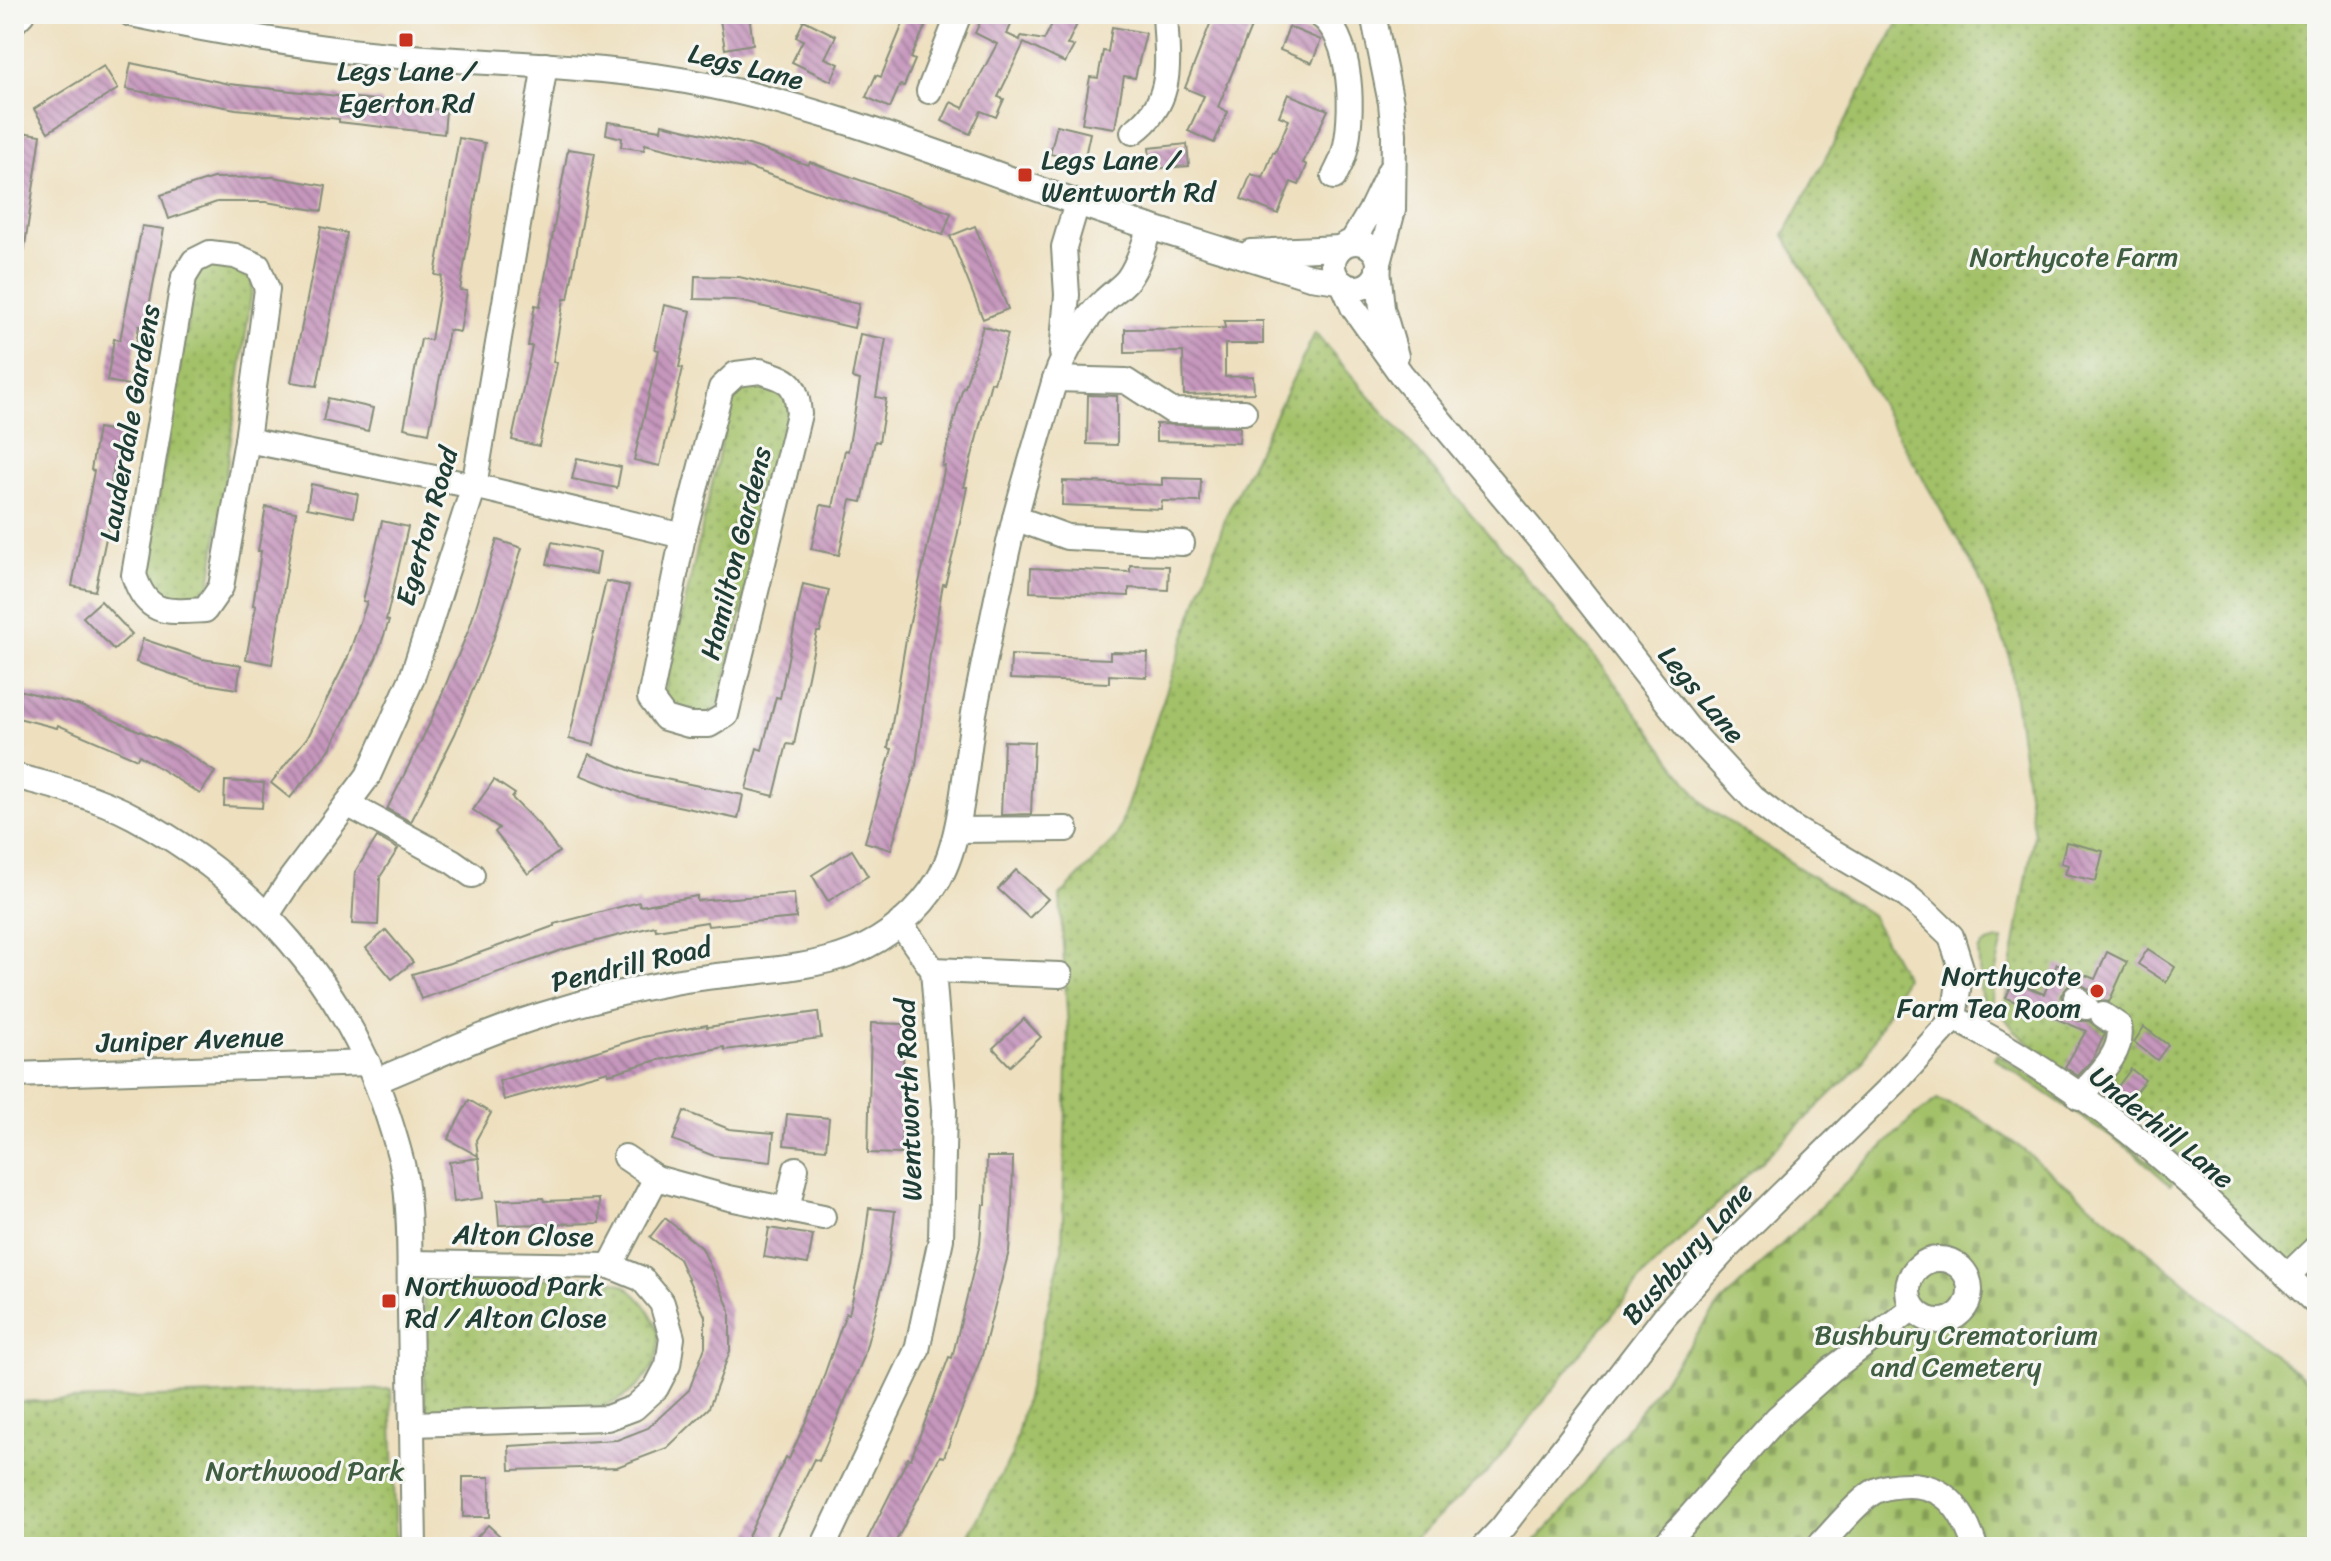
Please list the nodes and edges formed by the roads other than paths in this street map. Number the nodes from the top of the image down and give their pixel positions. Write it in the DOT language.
graph roads {
  1 [pos="22,14"];
  2 [pos="131,14"];
  3 [pos="959,14"];
  4 [pos="1165,14"];
  5 [pos="1318,14"];
  6 [pos="1373,14"];
  7 [pos="14,22"];
  8 [pos="545,65"];
  9 [pos="929,91"];
  10 [pos="1133,132"];
  11 [pos="1392,164"];
  12 [pos="1334,177"];
  13 [pos="1077,203"];
  14 [pos="1150,227"];
  15 [pos="1346,245"];
  16 [pos="1232,252"];
  17 [pos="1378,266"];
  18 [pos="1341,282"];
  19 [pos="1058,369"];
  20 [pos="1401,374"];
  21 [pos="1244,412"];
  22 [pos="247,440"];
  23 [pos="474,486"];
  24 [pos="1015,518"];
  25 [pos="683,536"];
  26 [pos="1182,543"];
  27 [pos="14,776"];
  28 [pos="347,804"];
  29 [pos="1066,829"];
  30 [pos="957,830"];
  31 [pos="472,875"];
  32 [pos="267,915"];
  33 [pos="900,923"];
  34 [pos="933,970"];
  35 [pos="1060,975"];
  36 [pos="2088,1007"];
  37 [pos="1954,1018"];
  38 [pos="372,1072"];
  39 [pos="14,1075"];
  40 [pos="2079,1097"];
  41 [pos="625,1157"];
  42 [pos="796,1169"];
  43 [pos="656,1178"];
  44 [pos="787,1210"];
  45 [pos="823,1217"];
  46 [pos="2317,1247"];
  47 [pos="410,1263"];
  48 [pos="610,1266"];
  49 [pos="2287,1276"];
  50 [pos="2317,1304"];
  51 [pos="1913,1308"];
  52 [pos="412,1424"];
  53 [pos="414,1547"];
  54 [pos="823,1547"];
  55 [pos="1484,1547"];
  56 [pos="1663,1547"];
  57 [pos="1818,1547"];
  58 [pos="1975,1547"];
  1 -- 7 [label="street"];
  2 -- 8 [label="street, Legs Lane"];
  3 -- 9 [label="street"];
  4 -- 10 [label="street"];
  5 -- 12 [label="street"];
  6 -- 11 [label="street"];
  8 -- 13 [label="street, Legs Lane"];
  8 -- 23 [label="street, Egerton Road"];
  11 -- 15 [label="street"];
  11 -- 17 [label="street"];
  13 -- 14 [label="street, Legs Lane"];
  13 -- 19 [label="street"];
  14 -- 16 [label="street, Legs Lane"];
  14 -- 19 [label="street"];
  15 -- 16 [label="street, Legs Lane"];
  15 -- 17 [label="street"];
  15 -- 18 [label="street"];
  16 -- 18 [label="street, Legs Lane"];
  17 -- 18 [label="street"];
  17 -- 20 [label="street, Legs Lane"];
  18 -- 20 [label="street, Legs Lane"];
  19 -- 21 [label="street"];
  19 -- 24 [label="street"];
  20 -- 37 [label="street, Legs Lane"];
  22 -- 22 [label="street, Lauderdale Gardens"];
  22 -- 23 [label="street"];
  23 -- 25 [label="street, Hamilton Gardens"];
  23 -- 28 [label="street, Egerton Road"];
  24 -- 26 [label="street"];
  24 -- 30 [label="street"];
  25 -- 25 [label="street, Hamilton Gardens"];
  27 -- 32 [label="street"];
  28 -- 31 [label="street"];
  28 -- 32 [label="street, Egerton Road"];
  29 -- 30 [label="street"];
  30 -- 33 [label="street"];
  32 -- 38 [label="street"];
  33 -- 34 [label="street, Wentworth Road"];
  33 -- 38 [label="street, Pendrill Road"];
  34 -- 35 [label="street"];
  34 -- 54 [label="street, Wentworth Road"];
  36 -- 40 [label="street"];
  37 -- 40 [label="street, Underhill Lane"];
  37 -- 55 [label="street, Bushbury Lane"];
  38 -- 39 [label="street, Juniper Avenue"];
  38 -- 47 [label="street"];
  40 -- 49 [label="street, Underhill Lane"];
  41 -- 43 [label="street"];
  42 -- 44 [label="street"];
  43 -- 44 [label="street"];
  43 -- 48 [label="street"];
  44 -- 45 [label="street"];
  46 -- 49 [label="street"];
  47 -- 48 [label="street, Alton Close"];
  47 -- 52 [label="street"];
  48 -- 52 [label="street, Alton Close"];
  49 -- 50 [label="street, Underhill Lane"];
  51 -- 56 [label="street"];
  52 -- 53 [label="street"];
  57 -- 58 [label="street"];
}
